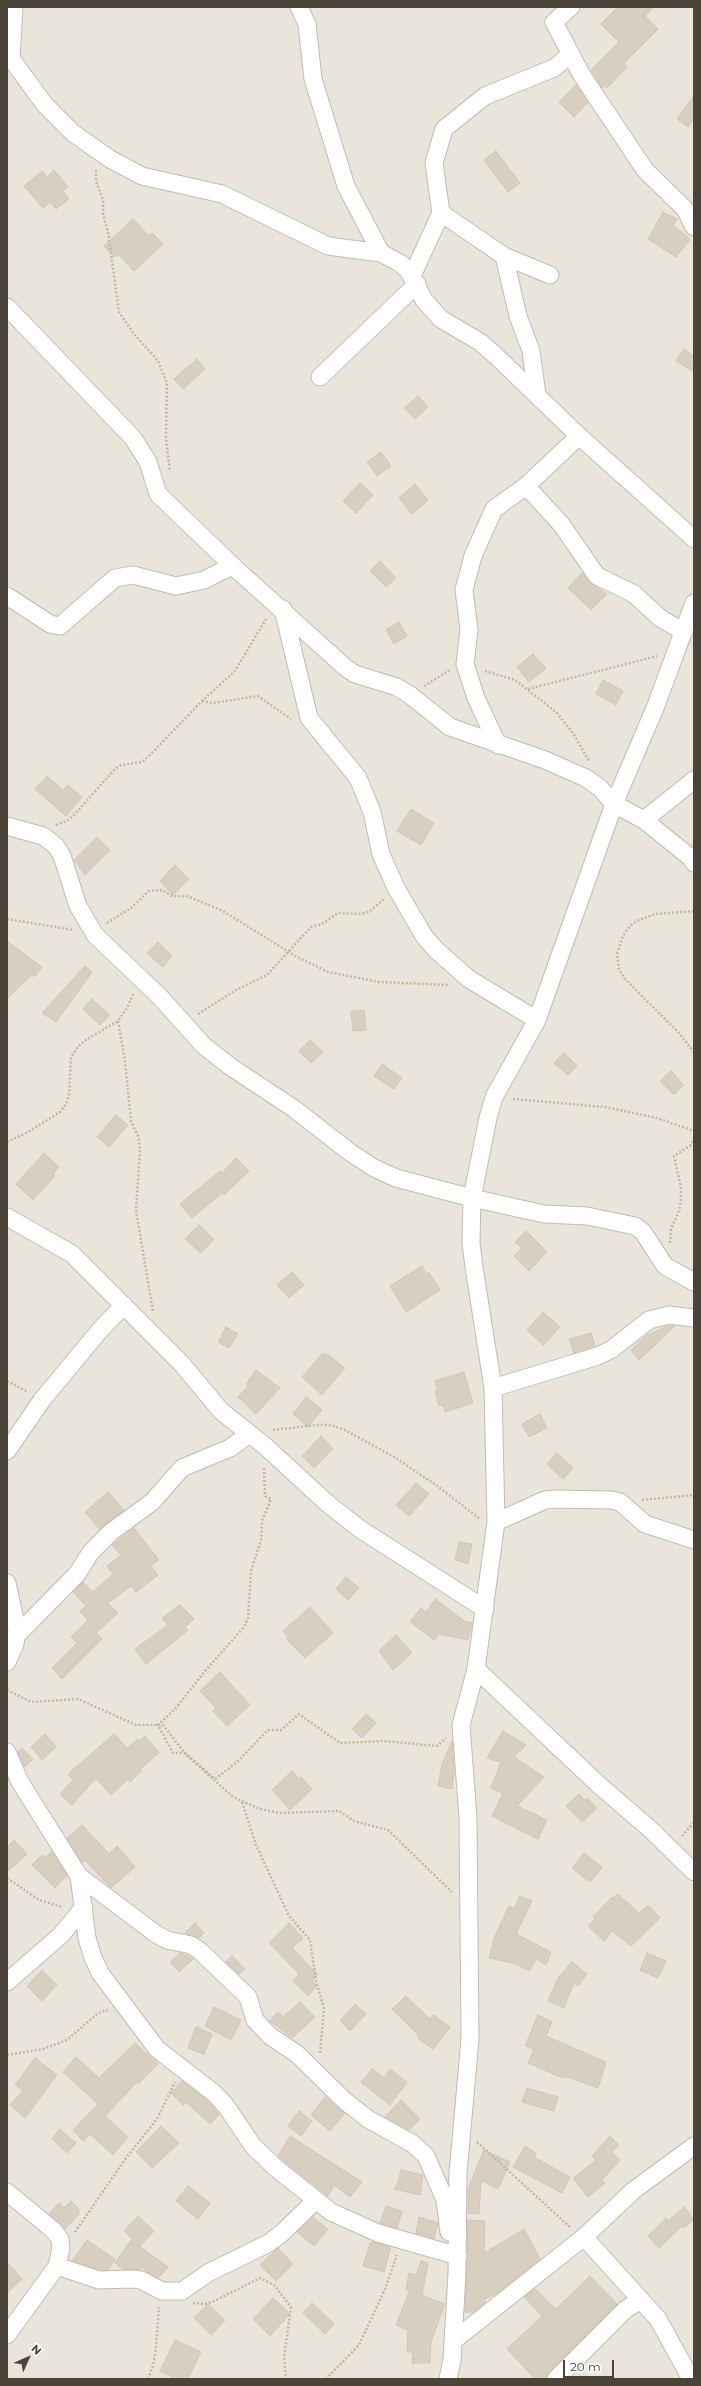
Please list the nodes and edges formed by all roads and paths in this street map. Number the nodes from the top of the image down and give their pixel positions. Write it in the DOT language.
graph roads {
  1 [pos="14,7"];
  2 [pos="299,7"];
  3 [pos="571,7"];
  4 [pos="571,54"];
  5 [pos="9,55"];
  6 [pos="110,159"];
  7 [pos="441,213"];
  8 [pos="694,227"];
  9 [pos="381,253"];
  10 [pos="504,256"];
  11 [pos="550,275"];
  12 [pos="415,280"];
  13 [pos="7,307"];
  14 [pos="320,377"];
  15 [pos="537,395"];
  16 [pos="579,436"];
  17 [pos="171,474"];
  18 [pos="526,486"];
  19 [pos="694,539"];
  20 [pos="232,566"];
  21 [pos="7,596"];
  22 [pos="694,603"];
  23 [pos="279,606"];
  24 [pos="684,632"];
  25 [pos="677,651"];
  26 [pos="466,667"];
  27 [pos="528,690"];
  28 [pos="410,695"];
  29 [pos="202,701"];
  30 [pos="316,728"];
  31 [pos="498,745"];
  32 [pos="590,763"];
  33 [pos="694,780"];
  34 [pos="614,804"];
  35 [pos="644,820"];
  36 [pos="7,826"];
  37 [pos="51,827"];
  38 [pos="694,863"];
  39 [pos="396,888"];
  40 [pos="694,911"];
  41 [pos="7,919"];
  42 [pos="95,935"];
  43 [pos="289,952"];
  44 [pos="135,973"];
  45 [pos="470,979"];
  46 [pos="177,1016"];
  47 [pos="537,1020"];
  48 [pos="118,1021"];
  49 [pos="694,1052"];
  50 [pos="494,1097"];
  51 [pos="694,1132"];
  52 [pos="694,1140"];
  53 [pos="7,1142"];
  54 [pos="472,1198"];
  55 [pos="7,1216"];
  56 [pos="664,1264"];
  57 [pos="694,1282"];
  58 [pos="124,1305"];
  59 [pos="694,1318"];
  60 [pos="157,1339"];
  61 [pos="7,1381"];
  62 [pos="494,1388"];
  63 [pos="42,1400"];
  64 [pos="248,1435"];
  65 [pos="265,1446"];
  66 [pos="7,1451"];
  67 [pos="694,1495"];
  68 [pos="620,1502"];
  69 [pos="496,1527"];
  70 [pos="694,1540"];
  71 [pos="7,1583"];
  72 [pos="485,1610"];
  73 [pos="16,1636"];
  74 [pos="7,1662"];
  75 [pos="476,1669"];
  76 [pos="7,1690"];
  77 [pos="158,1725"];
  78 [pos="462,1725"];
  79 [pos="7,1752"];
  80 [pos="242,1801"];
  81 [pos="694,1872"];
  82 [pos="79,1876"];
  83 [pos="7,1878"];
  84 [pos="469,1901"];
  85 [pos="83,1909"];
  86 [pos="7,1982"];
  87 [pos="132,2017"];
  88 [pos="7,2055"];
  89 [pos="183,2070"];
  90 [pos="318,2075"];
  91 [pos="463,2130"];
  92 [pos="694,2146"];
  93 [pos="7,2192"];
  94 [pos="316,2200"];
  95 [pos="584,2237"];
  96 [pos="402,2241"];
  97 [pos="61,2248"];
  98 [pos="454,2255"];
  99 [pos="57,2266"];
  100 [pos="169,2291"];
  101 [pos="641,2300"];
  102 [pos="7,2335"];
  103 [pos="453,2341"];
  104 [pos="148,2379"];
  105 [pos="286,2379"];
  106 [pos="326,2379"];
  107 [pos="448,2379"];
  108 [pos="556,2379"];
  109 [pos="691,2379"];
  1 -- 5 [label="street"];
  2 -- 9 [label="street"];
  3 -- 4 [label="street"];
  4 -- 7 [label="street"];
  4 -- 8 [label="street"];
  5 -- 6 [label="street"];
  6 -- 9 [label="street"];
  6 -- 17 [label="path"];
  7 -- 10 [label="street"];
  7 -- 12 [label="street"];
  9 -- 12 [label="street"];
  10 -- 11 [label="street"];
  10 -- 15 [label="street"];
  12 -- 14 [label="street"];
  12 -- 15 [label="street"];
  13 -- 20 [label="street"];
  15 -- 16 [label="street"];
  16 -- 18 [label="street"];
  16 -- 19 [label="street"];
  18 -- 24 [label="street"];
  18 -- 26 [label="street"];
  20 -- 21 [label="street"];
  20 -- 23 [label="street"];
  22 -- 24 [label="street"];
  23 -- 28 [label="street"];
  23 -- 29 [label="path"];
  23 -- 30 [label="street"];
  24 -- 25 [label="street"];
  25 -- 27 [label="path"];
  25 -- 34 [label="street"];
  26 -- 27 [label="path"];
  26 -- 28 [label="path"];
  26 -- 31 [label="street"];
  27 -- 32 [label="path"];
  28 -- 31 [label="street"];
  29 -- 30 [label="path"];
  29 -- 37 [label="path"];
  30 -- 39 [label="street"];
  31 -- 34 [label="street"];
  33 -- 35 [label="street"];
  34 -- 35 [label="street"];
  34 -- 47 [label="street"];
  35 -- 38 [label="street"];
  36 -- 42 [label="street"];
  39 -- 43 [label="path"];
  39 -- 45 [label="street"];
  40 -- 49 [label="path"];
  41 -- 42 [label="path"];
  42 -- 43 [label="path"];
  42 -- 44 [label="street"];
  43 -- 45 [label="path"];
  43 -- 46 [label="path"];
  44 -- 46 [label="street"];
  44 -- 48 [label="path"];
  45 -- 47 [label="street"];
  46 -- 54 [label="street"];
  47 -- 50 [label="street"];
  48 -- 53 [label="path"];
  48 -- 60 [label="path"];
  50 -- 51 [label="path"];
  50 -- 54 [label="street"];
  52 -- 56 [label="path"];
  54 -- 56 [label="street"];
  54 -- 62 [label="street"];
  55 -- 58 [label="street"];
  56 -- 57 [label="street"];
  58 -- 60 [label="street"];
  58 -- 63 [label="street"];
  59 -- 62 [label="street"];
  60 -- 64 [label="street"];
  61 -- 63 [label="path"];
  62 -- 69 [label="street"];
  63 -- 66 [label="street"];
  64 -- 65 [label="street"];
  64 -- 69 [label="path"];
  64 -- 73 [label="street"];
  65 -- 72 [label="street"];
  65 -- 77 [label="path"];
  67 -- 68 [label="path"];
  68 -- 69 [label="street"];
  68 -- 70 [label="street"];
  69 -- 72 [label="street"];
  71 -- 73 [label="street"];
  72 -- 75 [label="street"];
  73 -- 74 [label="street"];
  75 -- 78 [label="street"];
  75 -- 81 [label="street"];
  76 -- 77 [label="path"];
  77 -- 78 [label="path"];
  77 -- 80 [label="path"];
  78 -- 84 [label="street"];
  79 -- 82 [label="street"];
  80 -- 84 [label="path"];
  80 -- 90 [label="path"];
  82 -- 85 [label="street"];
  82 -- 90 [label="street"];
  83 -- 85 [label="path"];
  84 -- 91 [label="street"];
  85 -- 86 [label="street"];
  85 -- 87 [label="street"];
  87 -- 88 [label="path"];
  87 -- 89 [label="street"];
  89 -- 94 [label="street"];
  89 -- 97 [label="path"];
  90 -- 98 [label="street"];
  91 -- 95 [label="path"];
  91 -- 98 [label="street"];
  92 -- 95 [label="street"];
  93 -- 97 [label="street"];
  94 -- 96 [label="street"];
  94 -- 100 [label="street"];
  95 -- 101 [label="street"];
  95 -- 103 [label="street"];
  96 -- 98 [label="street"];
  96 -- 106 [label="path"];
  97 -- 99 [label="street"];
  98 -- 103 [label="street"];
  99 -- 100 [label="street"];
  99 -- 102 [label="street"];
  100 -- 104 [label="path"];
  100 -- 105 [label="path"];
  101 -- 108 [label="street"];
  101 -- 109 [label="street"];
  103 -- 107 [label="street"];
}
